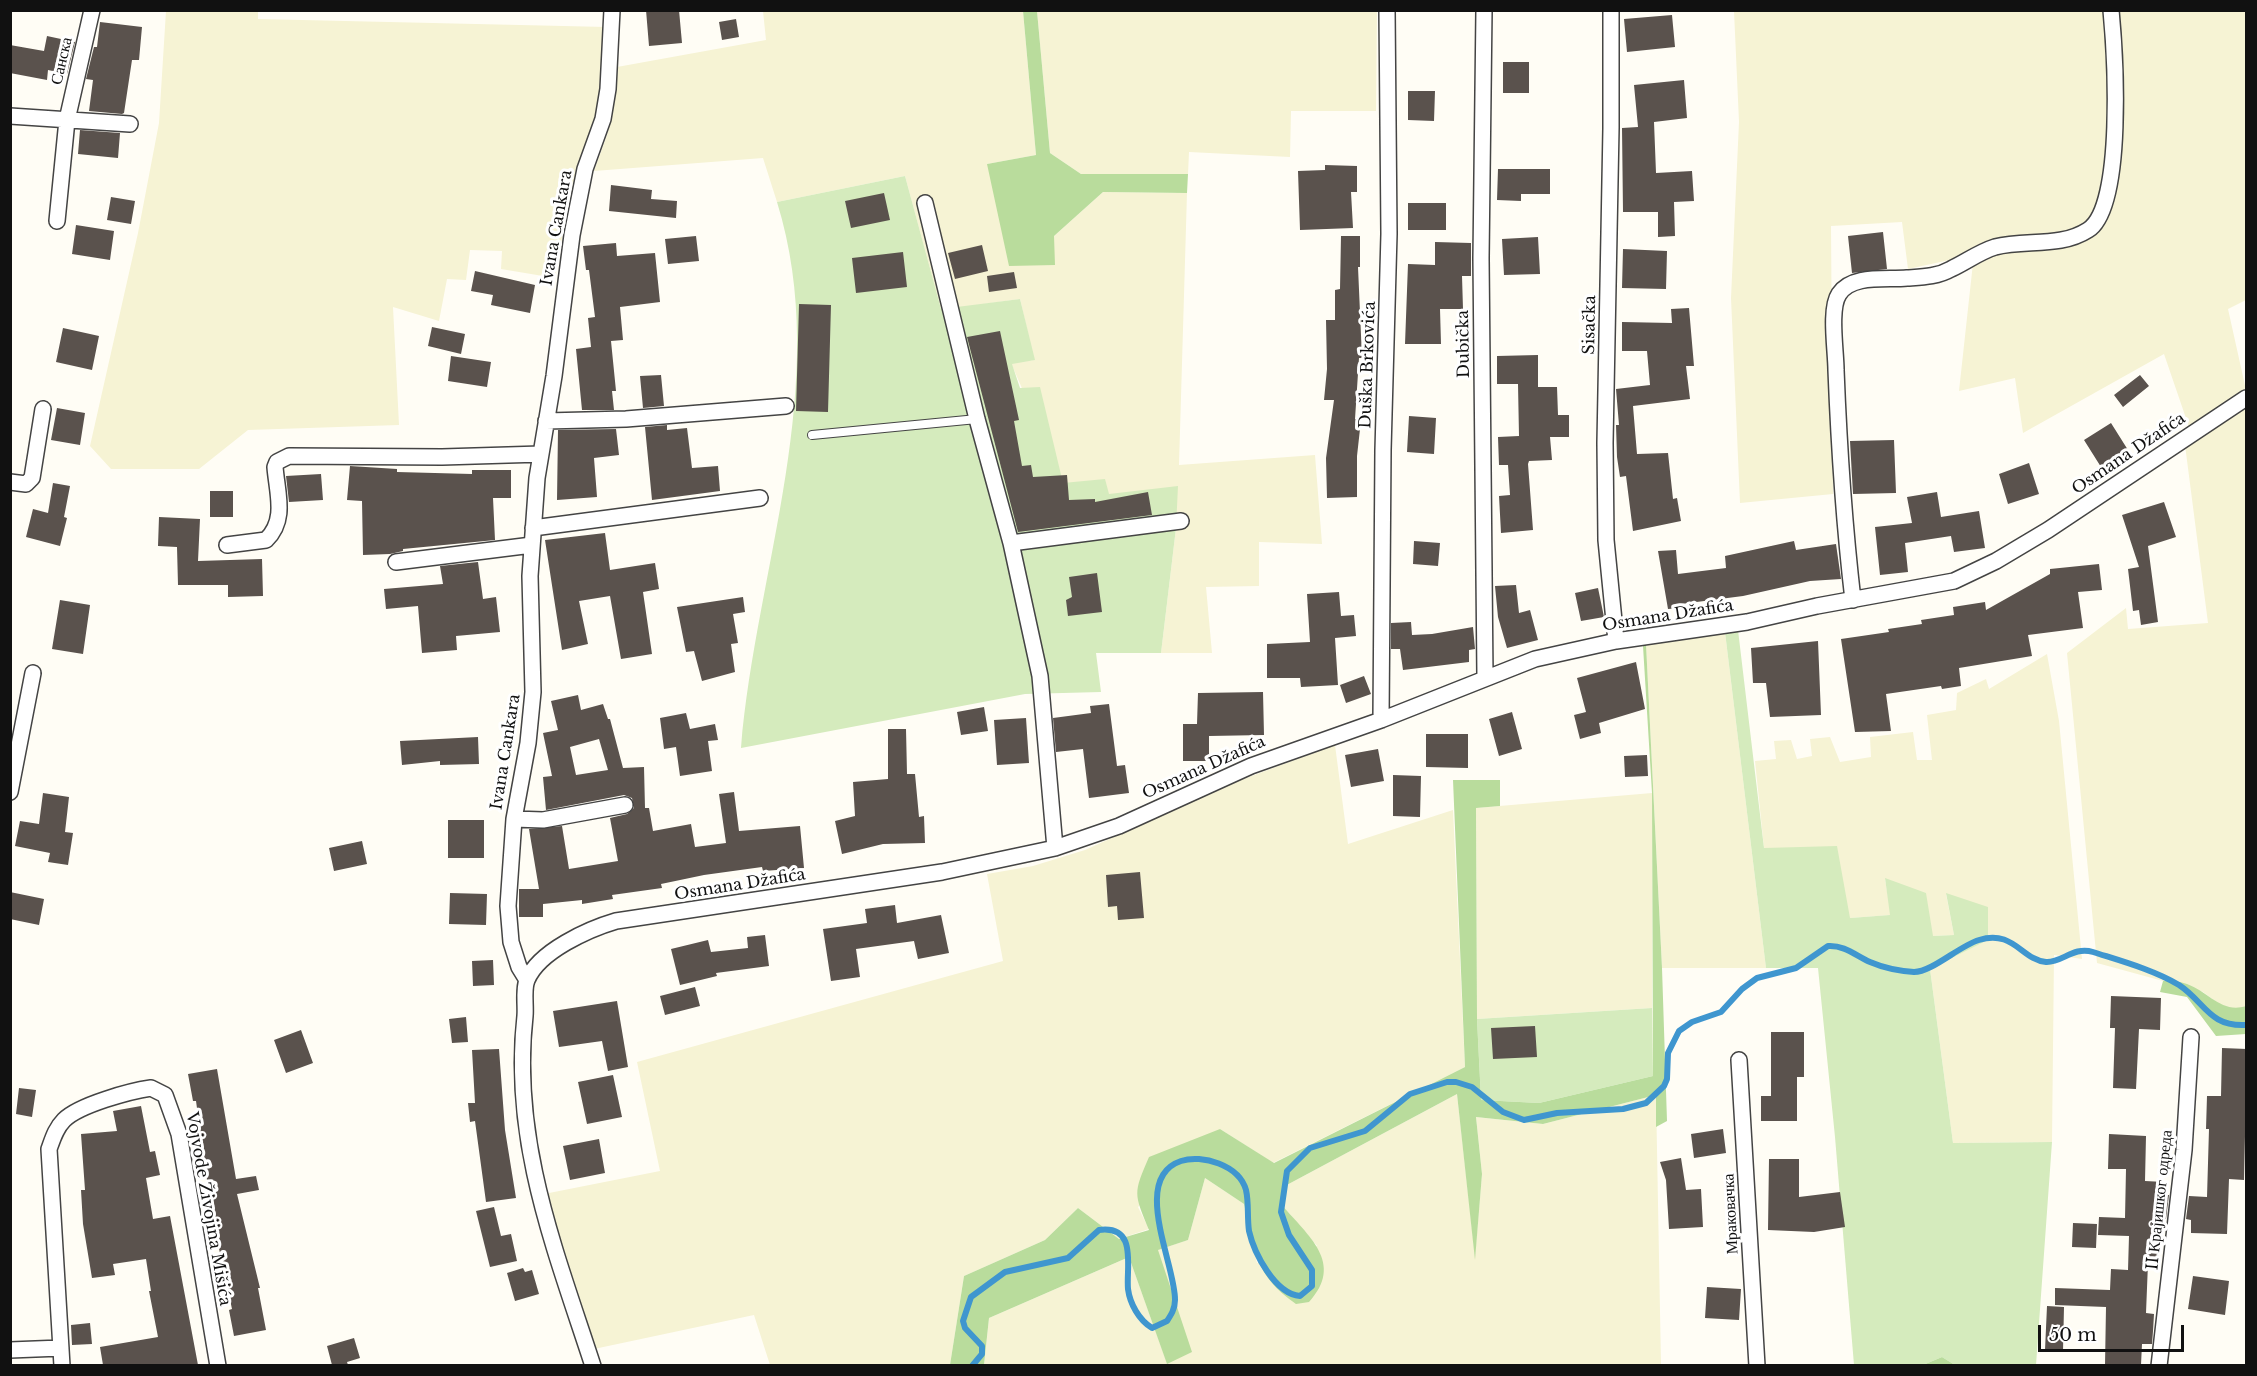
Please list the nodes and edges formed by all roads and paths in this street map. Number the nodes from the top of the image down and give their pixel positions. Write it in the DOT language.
graph roads {
  1 [pos="92,10"];
  2 [pos="612,10"];
  3 [pos="1387,10"];
  4 [pos="1484,10"];
  5 [pos="1611,10"];
  6 [pos="2111,10"];
  7 [pos="10,116"];
  8 [pos="67,120"];
  9 [pos="130,124"];
  10 [pos="925,203"];
  11 [pos="57,221"];
  12 [pos="2247,398"];
  13 [pos="786,406"];
  14 [pos="43,410"];
  15 [pos="977,419"];
  16 [pos="546,421"];
  17 [pos="812,435"];
  18 [pos="541,453"];
  19 [pos="10,483"];
  20 [pos="760,498"];
  21 [pos="1181,521"];
  22 [pos="533,528"];
  23 [pos="1011,543"];
  24 [pos="226,545"];
  25 [pos="532,545"];
  26 [pos="396,562"];
  27 [pos="1853,600"];
  28 [pos="1616,640"];
  29 [pos="33,673"];
  30 [pos="1485,677"];
  31 [pos="1381,720"];
  32 [pos="10,792"];
  33 [pos="625,805"];
  34 [pos="514,819"];
  35 [pos="1055,848"];
  36 [pos="527,980"];
  37 [pos="2191,1037"];
  38 [pos="1739,1060"];
  39 [pos="61,1348"];
  40 [pos="10,1350"];
  41 [pos="62,1365"];
  42 [pos="218,1365"];
  43 [pos="593,1365"];
  44 [pos="1757,1365"];
  45 [pos="2159,1365"];
  1 -- 8 [label="street, Санска"];
  2 -- 16 [label="street, Ivana Cankara"];
  3 -- 31 [label="street, Duška Brkovića"];
  4 -- 30 [label="street, Dubička"];
  5 -- 28 [label="street, Sisačka"];
  6 -- 27 [label="street"];
  7 -- 8 [label="street"];
  8 -- 9 [label="street"];
  8 -- 11 [label="street, Санска"];
  10 -- 15 [label="street"];
  12 -- 27 [label="street, Osmana Džafića"];
  13 -- 16 [label="street"];
  14 -- 19 [label="street"];
  15 -- 17 [label="lane"];
  15 -- 23 [label="street"];
  16 -- 18 [label="street, Ivana Cankara"];
  18 -- 22 [label="street, Ivana Cankara"];
  18 -- 24 [label="street"];
  20 -- 22 [label="street"];
  21 -- 23 [label="street"];
  22 -- 25 [label="street, Ivana Cankara"];
  23 -- 35 [label="street"];
  25 -- 26 [label="street"];
  25 -- 34 [label="street, Ivana Cankara"];
  27 -- 28 [label="street, Osmana Džafića"];
  28 -- 30 [label="street, Osmana Džafića"];
  29 -- 32 [label="street"];
  30 -- 31 [label="street, Osmana Džafića"];
  31 -- 35 [label="street, Osmana Džafića"];
  33 -- 34 [label="street"];
  34 -- 36 [label="street, Ivana Cankara"];
  35 -- 36 [label="street, Osmana Džafića"];
  36 -- 43 [label="street"];
  37 -- 45 [label="street, II Крајишког одреда"];
  38 -- 44 [label="street, Мраковачка"];
  39 -- 40 [label="street"];
  39 -- 41 [label="street, Vojvode Živojina Mišića"];
  39 -- 42 [label="street, Vojvode Živojina Mišića"];
}
